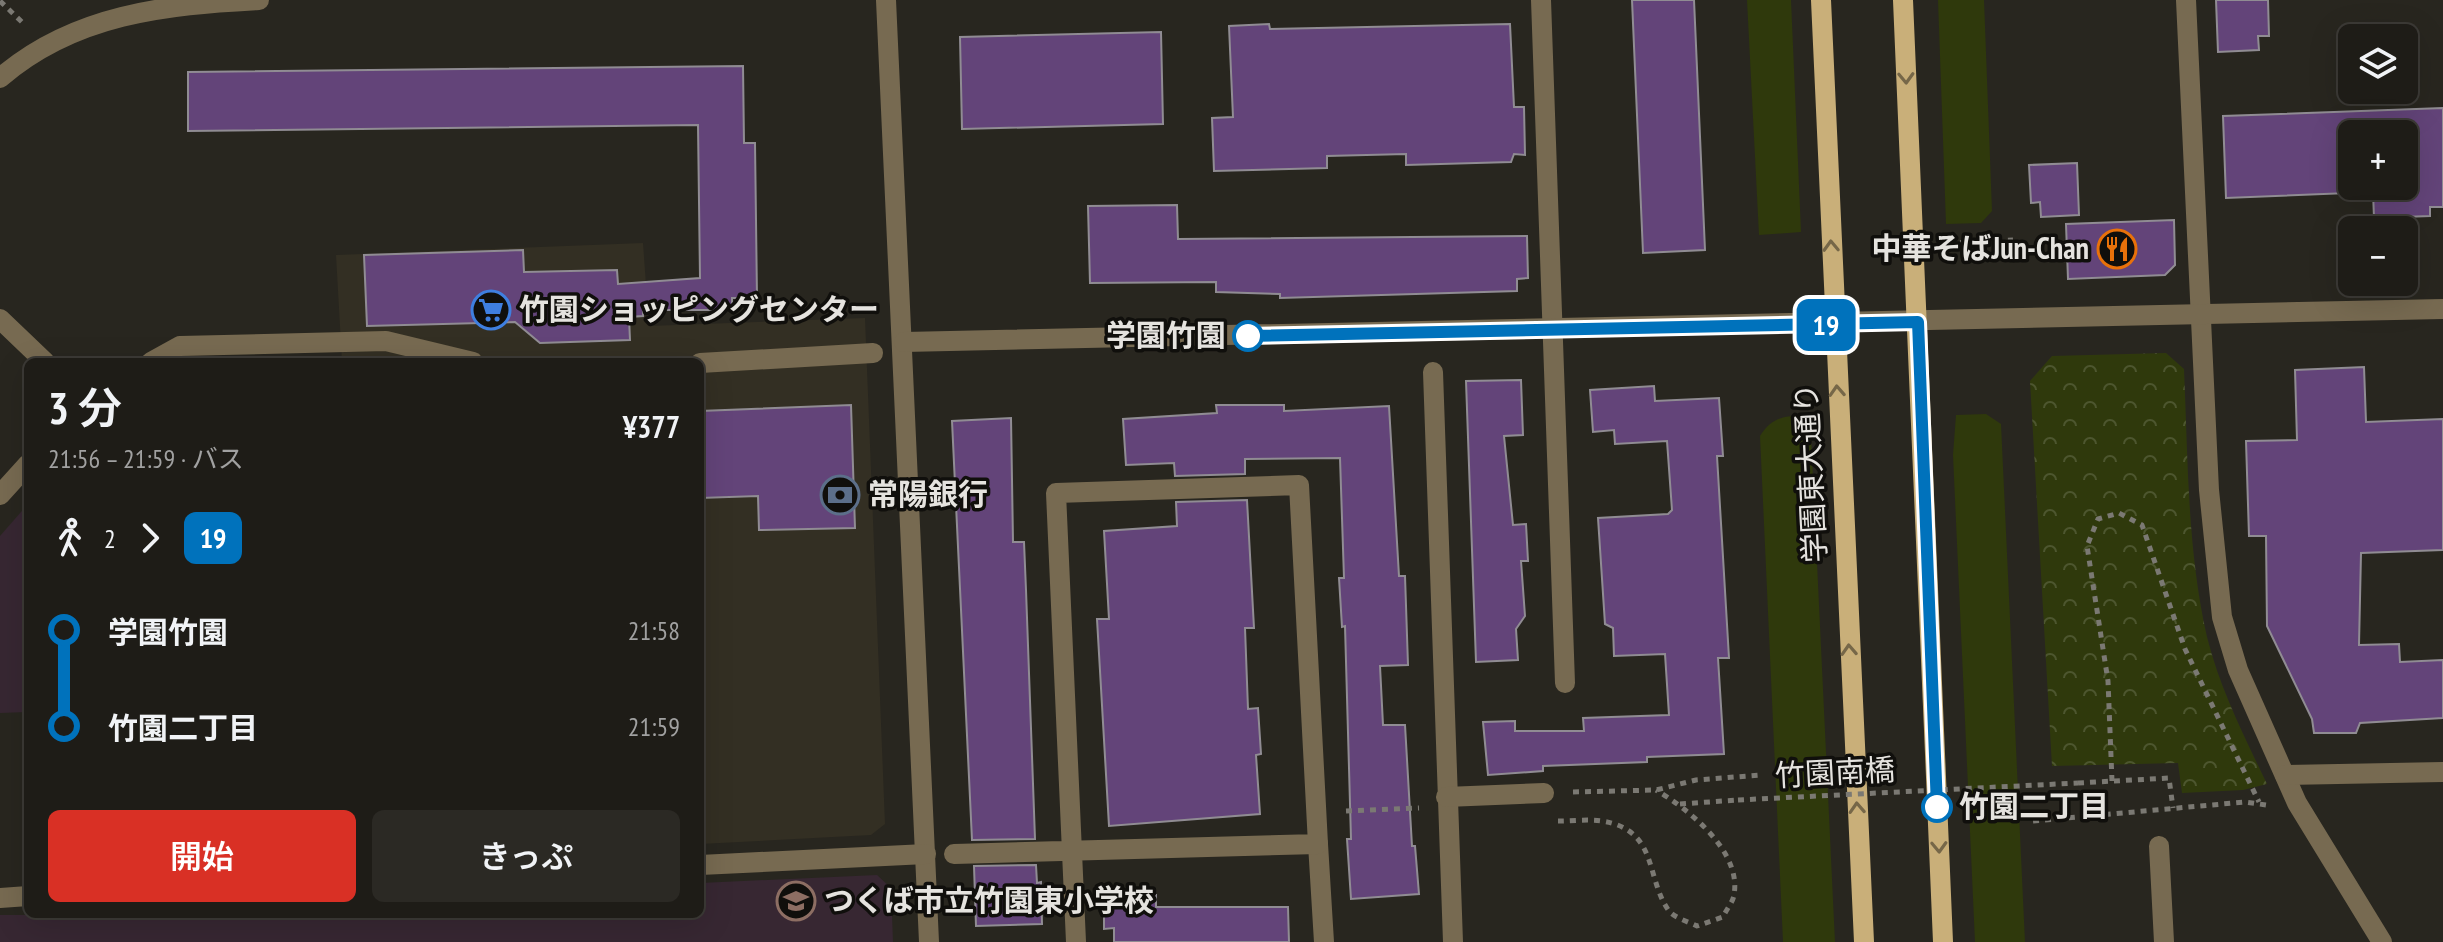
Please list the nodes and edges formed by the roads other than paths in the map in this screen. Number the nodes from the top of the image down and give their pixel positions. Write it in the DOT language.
graph roads {
  1 [pos="259,0"];
  2 [pos="886,0"];
  3 [pos="1541,0"];
  4 [pos="1821,0"];
  5 [pos="1903,0"];
  6 [pos="2186,0"];
  7 [pos="0,78"];
  8 [pos="2443,309"];
  9 [pos="2201,315"];
  10 [pos="0,319"];
  11 [pos="1918,322"];
  12 [pos="1834,324"];
  13 [pos="1555,330"];
  14 [pos="904,342"];
  15 [pos="873,353"];
  16 [pos="41,358"];
  17 [pos="158,358"];
  18 [pos="456,358"];
  19 [pos="704,363"];
  20 [pos="1433,372"];
  21 [pos="24,468"];
  22 [pos="0,495"];
  23 [pos="1565,683"];
  24 [pos="2443,772"];
  25 [pos="2285,775"];
  26 [pos="1544,793"];
  27 [pos="1446,797"];
  28 [pos="1318,844"];
  29 [pos="2159,846"];
  30 [pos="1072,851"];
  31 [pos="926,854"];
  32 [pos="954,854"];
  33 [pos="704,865"];
  34 [pos="24,896"];
  35 [pos="0,898"];
  36 [pos="929,942"];
  37 [pos="1076,942"];
  38 [pos="1324,942"];
  39 [pos="1453,942"];
  40 [pos="1864,942"];
  41 [pos="1943,942"];
  42 [pos="2164,942"];
  43 [pos="2382,942"];
  1 -- 7 [label="street"];
  2 -- 14 [label="street"];
  3 -- 13 [label="street"];
  12 -- 4 [label="main road, 学園東大通り, one-way"];
  5 -- 11 [label="main road, one-way"];
  6 -- 9 [label="street"];
  8 -- 9 [label="street"];
  9 -- 11 [label="street"];
  9 -- 25 [label="street"];
  10 -- 16 [label="street"];
  11 -- 12 [label="street"];
  11 -- 41 [label="main road, one-way"];
  12 -- 13 [label="street"];
  40 -- 12 [label="main road, 学園東大通り, one-way"];
  13 -- 14 [label="street"];
  13 -- 23 [label="street"];
  14 -- 31 [label="street"];
  15 -- 19 [label="street"];
  17 -- 18 [label="street"];
  20 -- 27 [label="street"];
  21 -- 22 [label="street"];
  24 -- 25 [label="street"];
  25 -- 43 [label="street"];
  26 -- 27 [label="street"];
  27 -- 39 [label="street"];
  28 -- 30 [label="street"];
  28 -- 30 [label="street"];
  28 -- 38 [label="street"];
  29 -- 42 [label="street"];
  30 -- 32 [label="street"];
  30 -- 37 [label="street"];
  31 -- 33 [label="street"];
  31 -- 36 [label="street"];
  34 -- 35 [label="street"];
}
